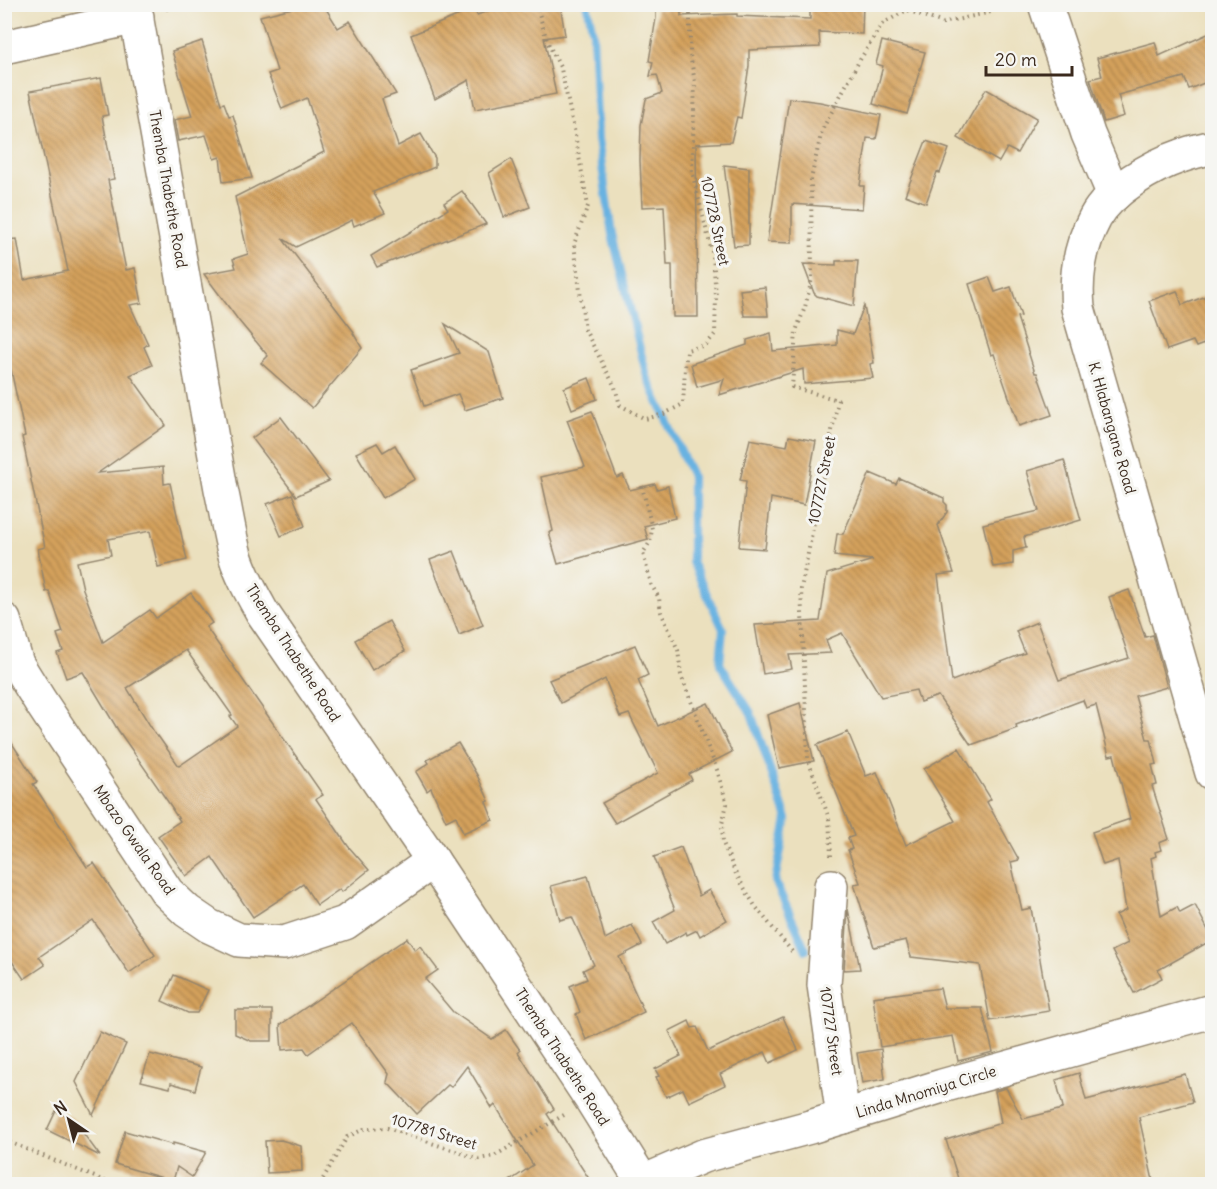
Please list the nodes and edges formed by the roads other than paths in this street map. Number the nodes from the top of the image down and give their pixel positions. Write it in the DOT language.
graph roads {
  1 [pos="1045,4"];
  2 [pos="135,11"];
  3 [pos="4,47"];
  4 [pos="1212,147"];
  5 [pos="1114,195"];
  6 [pos="4,620"];
  7 [pos="1212,773"];
  8 [pos="433,861"];
  9 [pos="831,886"];
  10 [pos="1212,1011"];
  11 [pos="843,1117"];
  12 [pos="643,1183"];
  1 -- 5 [label="street"];
  2 -- 3 [label="street"];
  2 -- 8 [label="street, Themba Thabethe Road"];
  4 -- 5 [label="street, K. Hlabangane Road"];
  5 -- 7 [label="street, K. Hlabangane Road"];
  6 -- 8 [label="street, Mbazo Gwala Road"];
  8 -- 12 [label="street, Themba Thabethe Road"];
  9 -- 11 [label="street, 107727 Street"];
  10 -- 11 [label="street, Linda Mnomiya Circle"];
  11 -- 12 [label="street, Linda Mnomiya Circle"];
}
